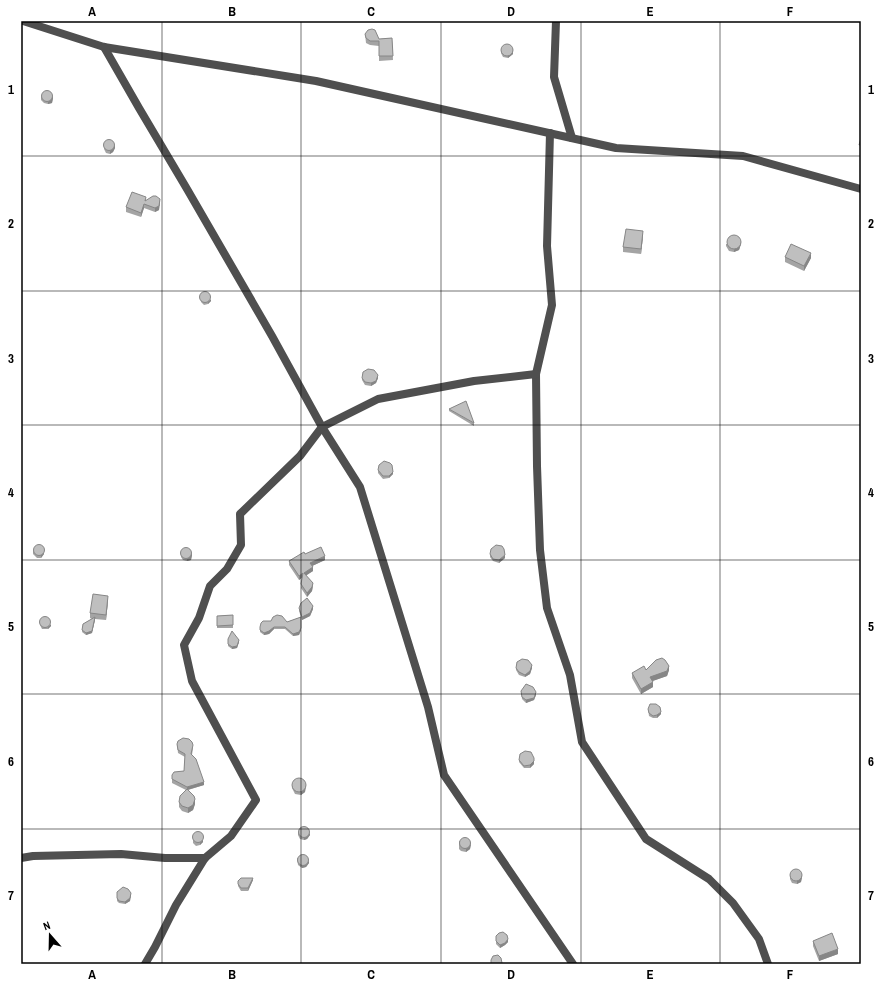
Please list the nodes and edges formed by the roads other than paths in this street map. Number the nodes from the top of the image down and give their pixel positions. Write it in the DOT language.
graph roads {
  1 [pos="23,21"];
  2 [pos="556,21"];
  3 [pos="104,46"];
  4 [pos="550,133"];
  5 [pos="572,138"];
  6 [pos="861,189"];
  7 [pos="536,374"];
  8 [pos="322,427"];
  9 [pos="21,858"];
  10 [pos="205,858"];
  11 [pos="145,964"];
  12 [pos="572,964"];
  13 [pos="768,964"];
  1 -- 3 [label="street"];
  2 -- 5 [label="street"];
  3 -- 4 [label="street"];
  3 -- 8 [label="street"];
  4 -- 5 [label="street"];
  4 -- 7 [label="street"];
  5 -- 6 [label="street"];
  7 -- 8 [label="street"];
  7 -- 13 [label="street"];
  8 -- 10 [label="street"];
  8 -- 12 [label="street"];
  9 -- 10 [label="street"];
  10 -- 11 [label="street"];
}
